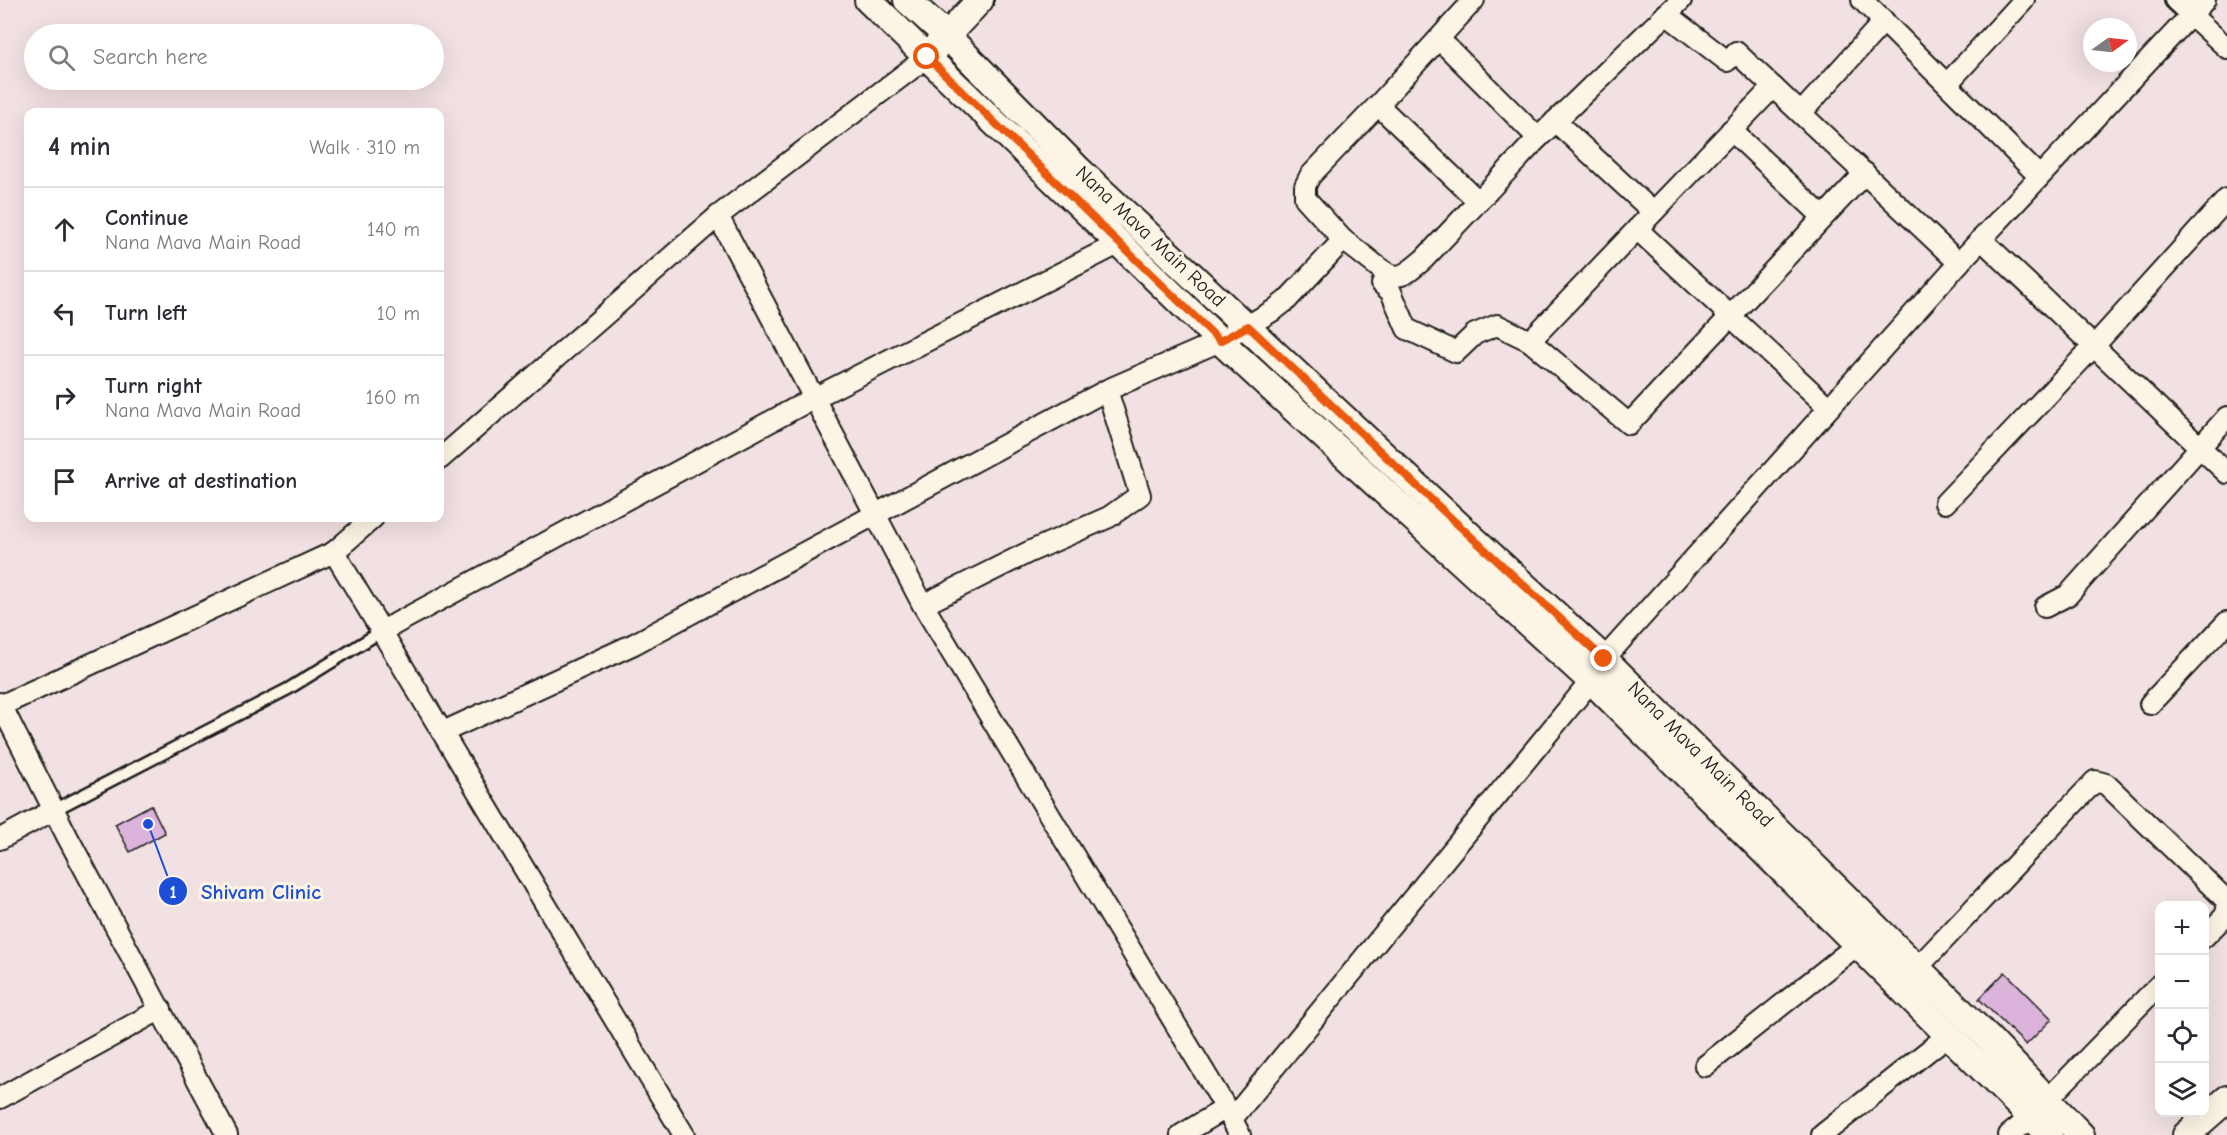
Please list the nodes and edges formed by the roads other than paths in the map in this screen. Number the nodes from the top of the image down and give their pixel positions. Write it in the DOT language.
graph roads {
  1 [pos="868,0"];
  2 [pos="907,0"];
  3 [pos="980,0"];
  4 [pos="1474,0"];
  5 [pos="1681,0"];
  6 [pos="1863,0"];
  7 [pos="2024,0"];
  8 [pos="2175,0"];
  9 [pos="2205,0"];
  10 [pos="1666,14"];
  11 [pos="2191,15"];
  12 [pos="1884,21"];
  13 [pos="947,36"];
  14 [pos="1439,39"];
  15 [pos="2227,48"];
  16 [pos="927,57"];
  17 [pos="1947,84"];
  18 [pos="1773,87"];
  19 [pos="1378,105"];
  20 [pos="1801,113"];
  21 [pos="1555,121"];
  22 [pos="1731,130"];
  23 [pos="1538,138"];
  24 [pos="1864,173"];
  25 [pos="2039,176"];
  26 [pos="2227,199"];
  27 [pos="1478,201"];
  28 [pos="1653,212"];
  29 [pos="718,216"];
  30 [pos="1823,217"];
  31 [pos="1637,229"];
  32 [pos="1981,239"];
  33 [pos="1343,240"];
  34 [pos="1118,244"];
  35 [pos="1959,262"];
  36 [pos="1382,284"];
  37 [pos="1730,315"];
  38 [pos="1248,326"];
  39 [pos="1530,340"];
  40 [pos="1220,341"];
  41 [pos="2094,346"];
  42 [pos="1107,390"];
  43 [pos="814,398"];
  44 [pos="1828,406"];
  45 [pos="2227,417"];
  46 [pos="2199,446"];
  47 [pos="444,456"];
  48 [pos="2227,473"];
  49 [pos="1945,503"];
  50 [pos="875,514"];
  51 [pos="368,522"];
  52 [pos="334,552"];
  53 [pos="923,605"];
  54 [pos="2046,607"];
  55 [pos="2227,622"];
  56 [pos="382,631"];
  57 [pos="1604,659"];
  58 [pos="1591,681"];
  59 [pos="0,704"];
  60 [pos="2150,704"];
  61 [pos="443,732"];
  62 [pos="54,810"];
  63 [pos="0,839"];
  64 [pos="2227,905"];
  65 [pos="2227,910"];
  66 [pos="2209,933"];
  67 [pos="1857,945"];
  68 [pos="1917,968"];
  69 [pos="2155,989"];
  70 [pos="161,1009"];
  71 [pos="1947,1036"];
  72 [pos="1705,1066"];
  73 [pos="0,1098"];
  74 [pos="2227,1100"];
  75 [pos="2038,1109"];
  76 [pos="1232,1121"];
  77 [pos="227,1135"];
  78 [pos="684,1135"];
  79 [pos="1181,1135"];
  80 [pos="1822,1135"];
  81 [pos="2009,1135"];
  82 [pos="2049,1135"];
  83 [pos="2081,1135"];
  84 [pos="2186,1135"];
  1 -- 16 [label="street, Nana Mava Main Road"];
  2 -- 13 [label="street, Nana Mava Main Road"];
  3 -- 13 [label="street"];
  4 -- 14 [label="street"];
  5 -- 10 [label="street"];
  6 -- 12 [label="street"];
  7 -- 17 [label="street"];
  8 -- 11 [label="street"];
  9 -- 11 [label="street"];
  10 -- 18 [label="street"];
  10 -- 21 [label="street"];
  11 -- 15 [label="street"];
  11 -- 25 [label="street"];
  12 -- 17 [label="street"];
  12 -- 20 [label="street"];
  13 -- 16 [label="street"];
  13 -- 38 [label="street, Nana Mava Main Road"];
  14 -- 19 [label="street"];
  14 -- 23 [label="street"];
  16 -- 29 [label="street"];
  16 -- 34 [label="street, Nana Mava Main Road"];
  17 -- 25 [label="street"];
  18 -- 20 [label="street"];
  18 -- 22 [label="street"];
  19 -- 27 [label="street"];
  19 -- 33 [label="street"];
  20 -- 24 [label="street"];
  21 -- 23 [label="street"];
  21 -- 28 [label="street"];
  22 -- 28 [label="street"];
  22 -- 30 [label="street"];
  23 -- 27 [label="street"];
  24 -- 30 [label="street"];
  24 -- 35 [label="street"];
  25 -- 32 [label="street"];
  26 -- 41 [label="street"];
  27 -- 33 [label="street"];
  28 -- 31 [label="street"];
  29 -- 43 [label="street"];
  29 -- 47 [label="street"];
  30 -- 37 [label="street"];
  31 -- 37 [label="street"];
  31 -- 39 [label="street"];
  32 -- 35 [label="street"];
  32 -- 41 [label="street"];
  33 -- 38 [label="street"];
  34 -- 40 [label="street, Nana Mava Main Road"];
  34 -- 43 [label="street"];
  35 -- 44 [label="street"];
  36 -- 39 [label="street"];
  37 -- 39 [label="street"];
  37 -- 44 [label="street"];
  38 -- 40 [label="street"];
  38 -- 57 [label="street, Nana Mava Main Road"];
  40 -- 42 [label="street"];
  40 -- 58 [label="street, Nana Mava Main Road"];
  41 -- 46 [label="street"];
  41 -- 49 [label="street"];
  42 -- 50 [label="street"];
  42 -- 53 [label="street"];
  43 -- 50 [label="street"];
  43 -- 56 [label="street"];
  44 -- 57 [label="street"];
  45 -- 46 [label="street"];
  46 -- 48 [label="street"];
  46 -- 54 [label="street"];
  50 -- 53 [label="street"];
  50 -- 61 [label="street"];
  51 -- 52 [label="street"];
  52 -- 56 [label="street"];
  52 -- 59 [label="street"];
  53 -- 76 [label="street"];
  55 -- 60 [label="street"];
  56 -- 61 [label="street"];
  56 -- 62 [label="lane"];
  57 -- 58 [label="street"];
  57 -- 68 [label="street, Nana Mava Main Road"];
  58 -- 67 [label="street, Nana Mava Main Road"];
  58 -- 76 [label="street"];
  59 -- 62 [label="street"];
  61 -- 78 [label="street"];
  62 -- 63 [label="street"];
  62 -- 70 [label="street"];
  64 -- 68 [label="street"];
  65 -- 66 [label="street"];
  67 -- 71 [label="street, Nana Mava Main Road"];
  67 -- 72 [label="street"];
  68 -- 75 [label="street, Nana Mava Main Road"];
  69 -- 75 [label="street"];
  70 -- 73 [label="street"];
  70 -- 77 [label="street"];
  71 -- 75 [label="street, Nana Mava Main Road"];
  71 -- 80 [label="street"];
  74 -- 84 [label="street"];
  75 -- 81 [label="street"];
  75 -- 82 [label="street, Nana Mava Main Road"];
  75 -- 83 [label="street, Nana Mava Main Road"];
  76 -- 79 [label="street"];
}
